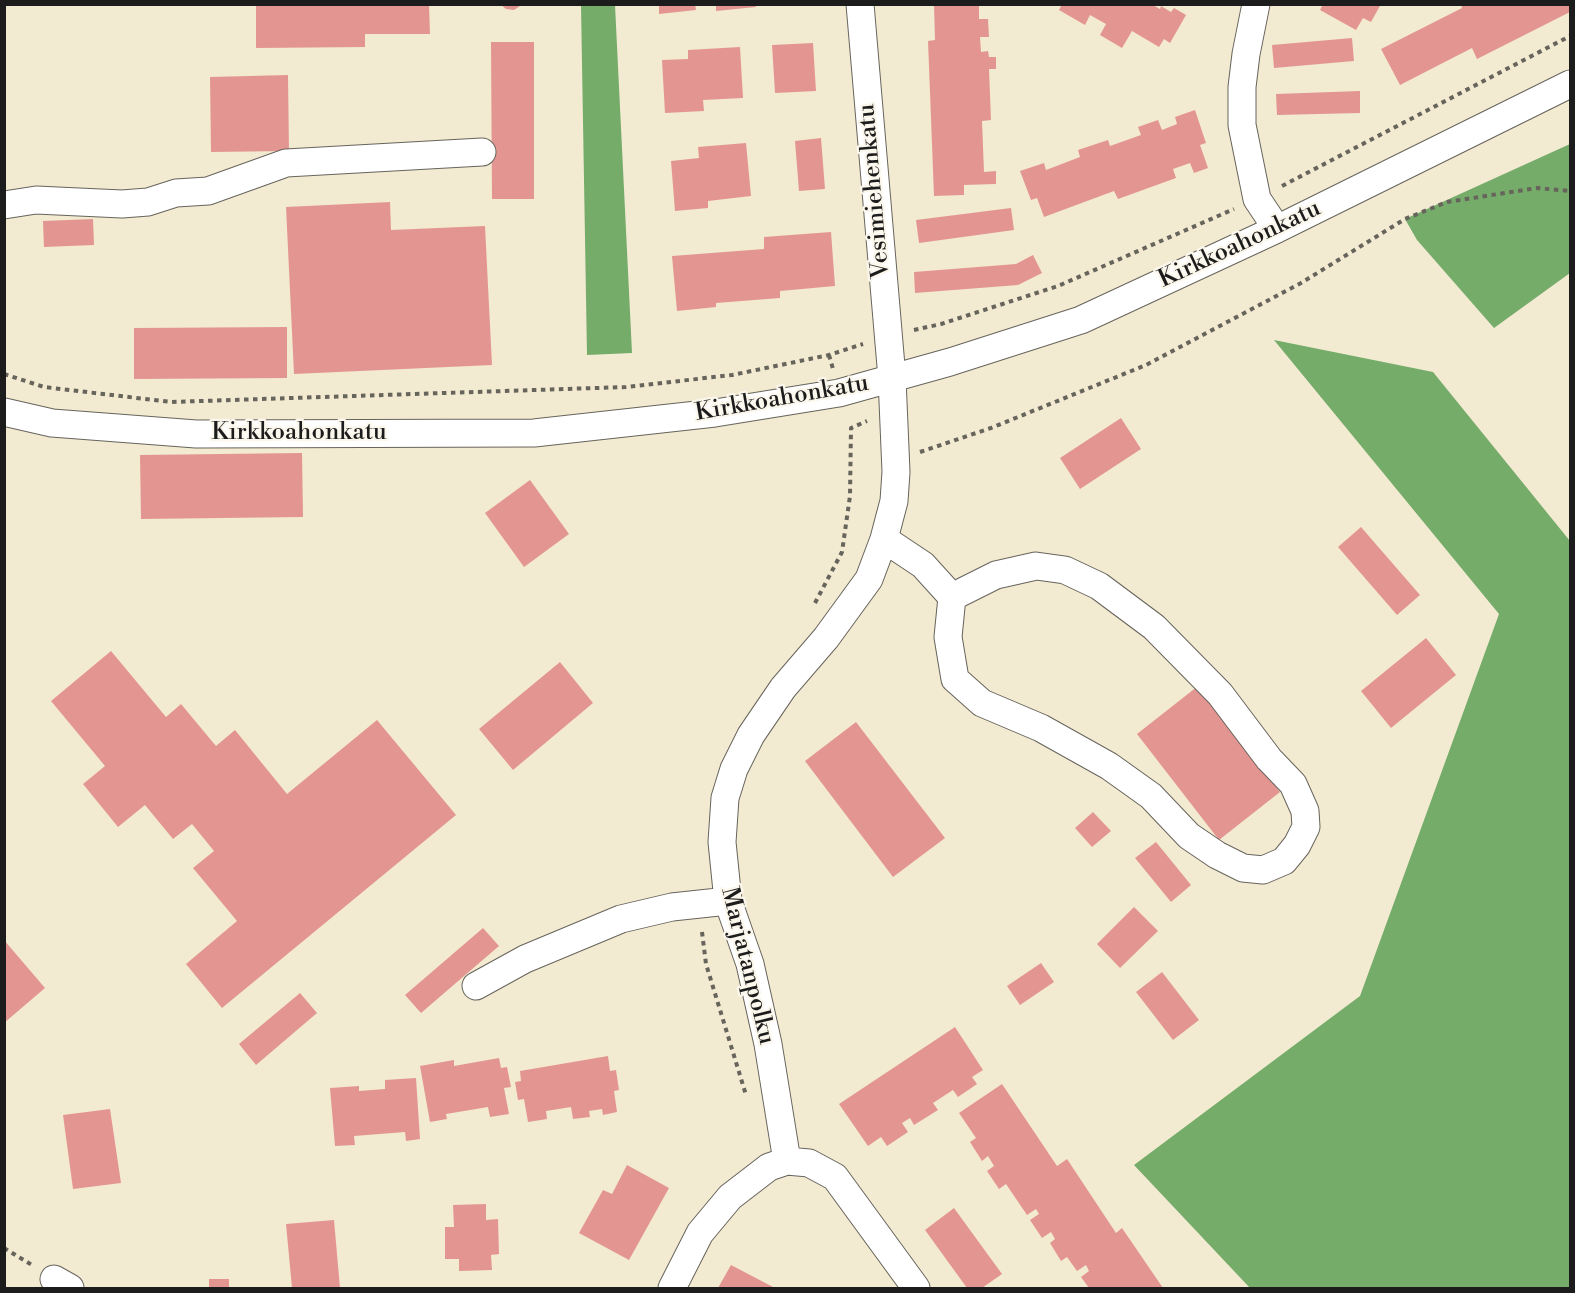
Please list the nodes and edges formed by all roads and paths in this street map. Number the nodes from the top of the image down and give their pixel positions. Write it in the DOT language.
graph roads {
  1 [pos="860,4"];
  2 [pos="1256,4"];
  3 [pos="1570,36"];
  4 [pos="1570,84"];
  5 [pos="482,152"];
  6 [pos="1570,191"];
  7 [pos="1257,199"];
  8 [pos="4,205"];
  9 [pos="1277,229"];
  10 [pos="887,337"];
  11 [pos="4,374"];
  12 [pos="892,378"];
  13 [pos="4,412"];
  14 [pos="894,461"];
  15 [pos="884,539"];
  16 [pos="952,597"];
  17 [pos="728,901"];
  18 [pos="476,986"];
  19 [pos="787,1161"];
  20 [pos="672,1288"];
  21 [pos="916,1288"];
  1 -- 10 [label="street, Vesimiehenkatu"];
  2 -- 7 [label="street"];
  3 -- 7 [label="path"];
  4 -- 9 [label="street, Kirkkoahonkatu"];
  5 -- 8 [label="street"];
  6 -- 14 [label="path"];
  7 -- 9 [label="street"];
  7 -- 10 [label="path"];
  9 -- 12 [label="street, Kirkkoahonkatu"];
  10 -- 11 [label="path"];
  10 -- 12 [label="street, Vesimiehenkatu"];
  12 -- 13 [label="street, Kirkkoahonkatu"];
  12 -- 14 [label="street, Marjatanpolku"];
  14 -- 15 [label="street, Marjatanpolku"];
  15 -- 16 [label="street"];
  15 -- 17 [label="street, Marjatanpolku"];
  16 -- 16 [label="street"];
  17 -- 18 [label="street"];
  17 -- 19 [label="street, Marjatanpolku"];
  19 -- 20 [label="street"];
  19 -- 21 [label="street"];
}
